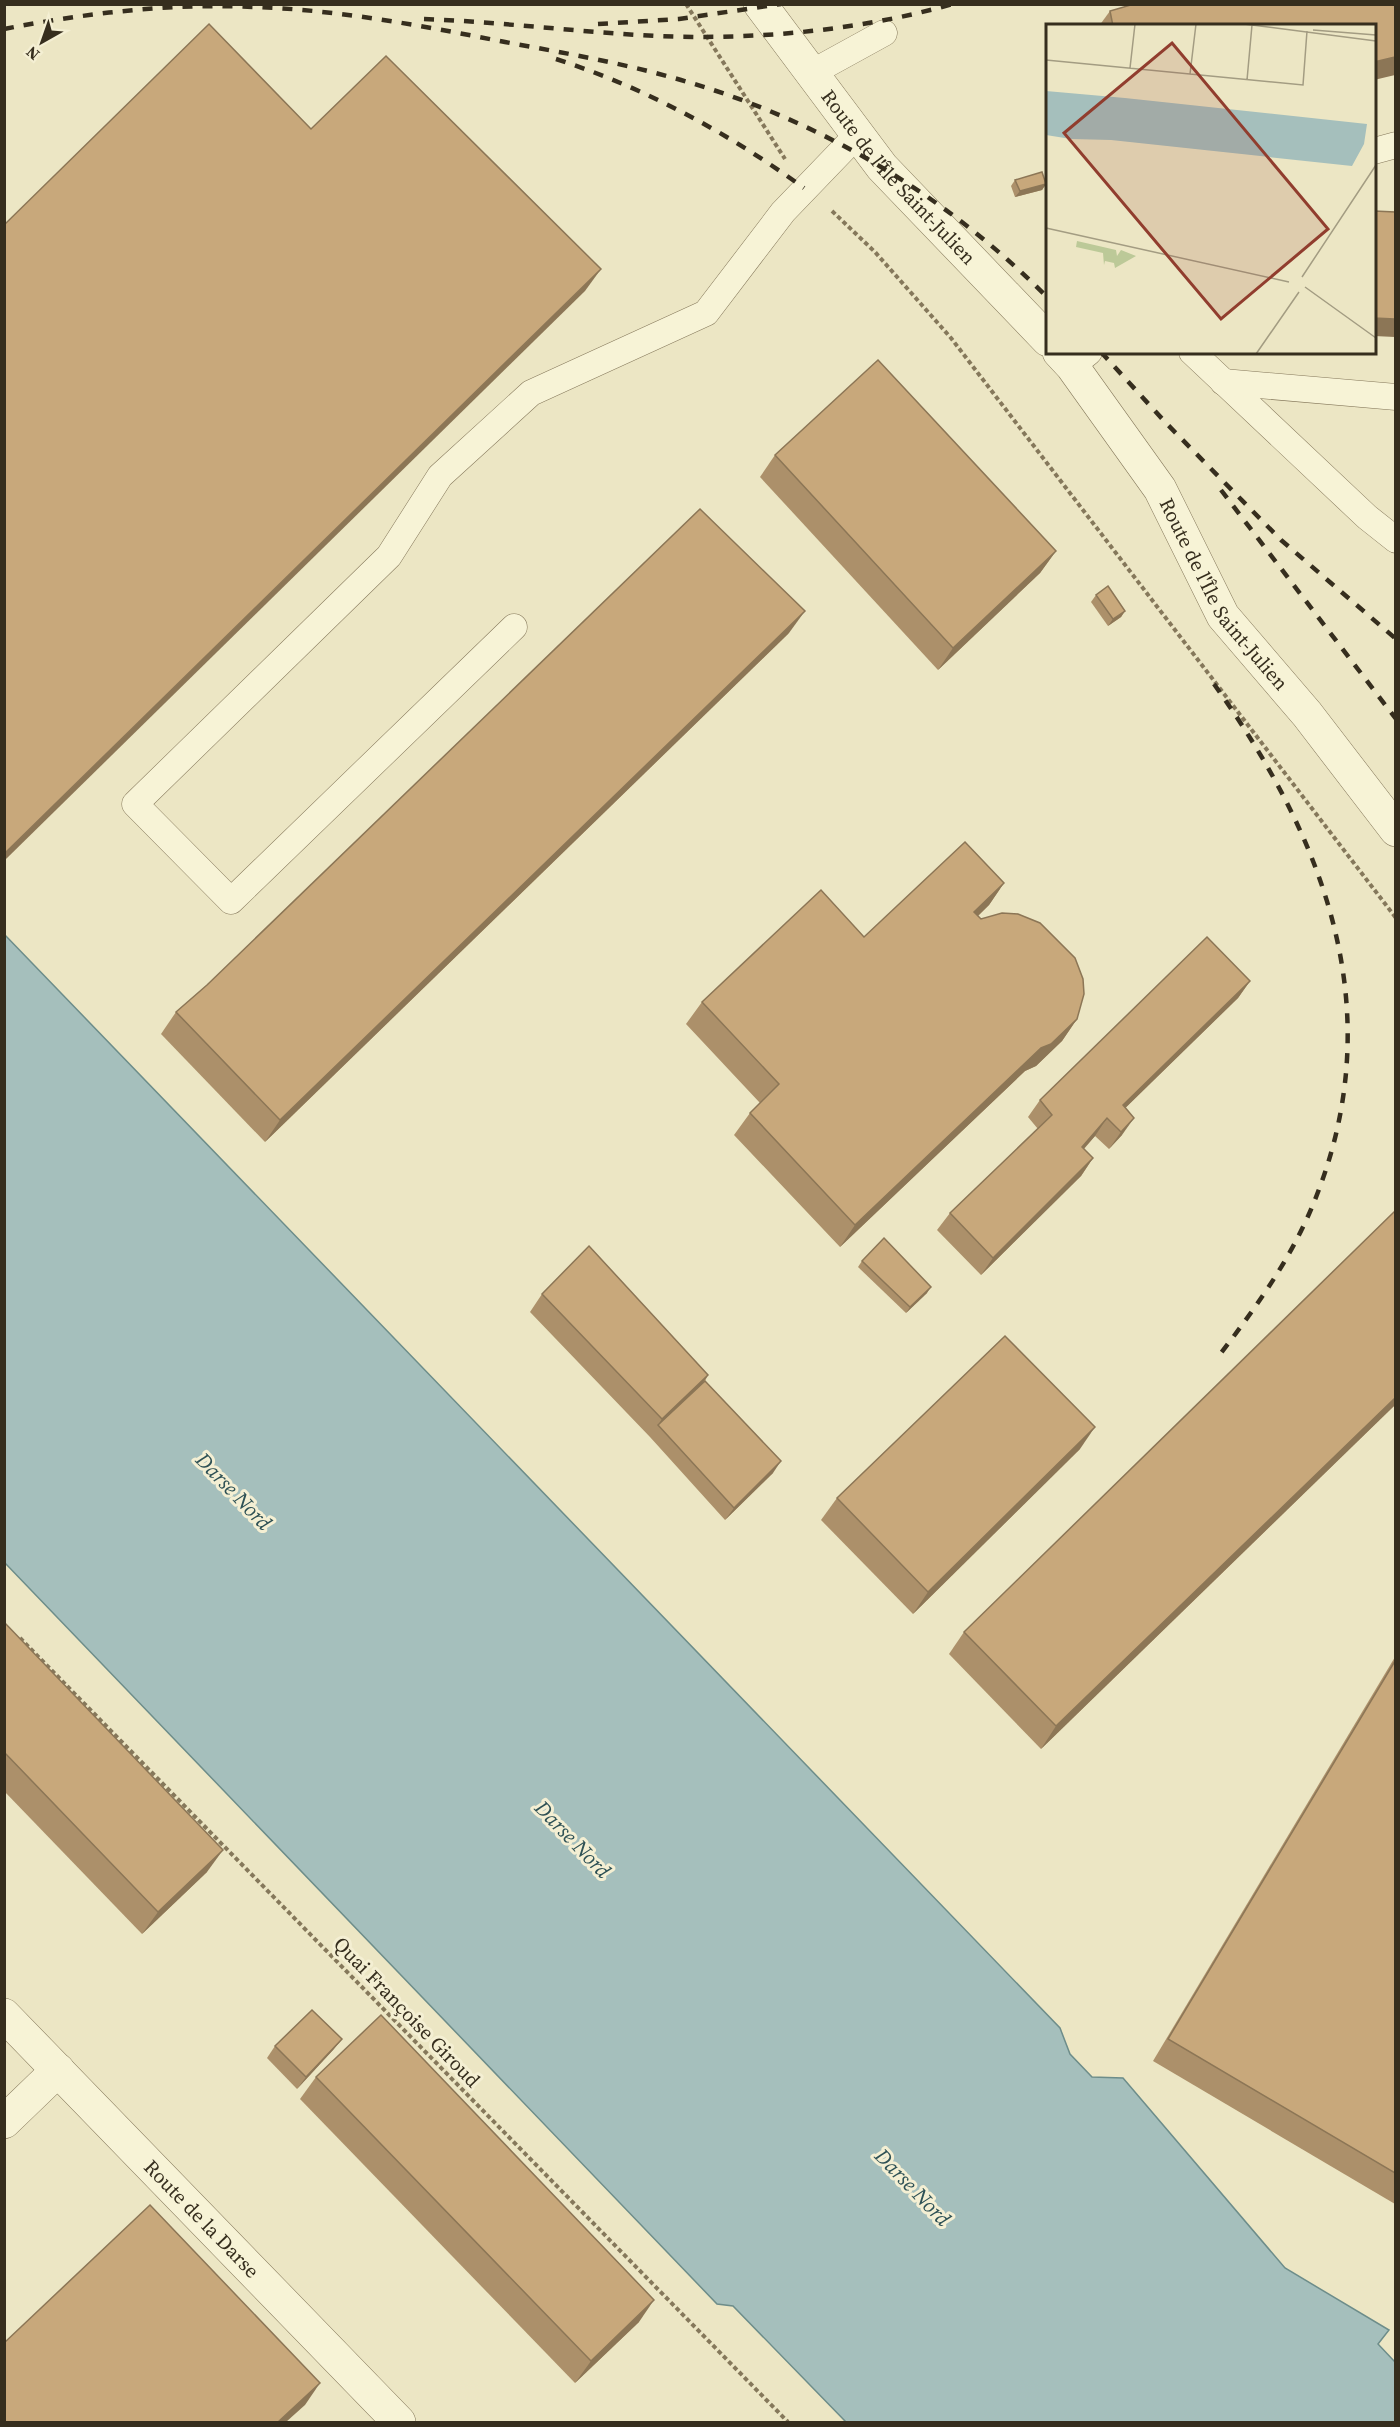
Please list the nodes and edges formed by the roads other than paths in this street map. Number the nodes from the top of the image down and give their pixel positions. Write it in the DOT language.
graph roads {
  1 [pos="760,4"];
  2 [pos="884,33"];
  3 [pos="813,72"];
  4 [pos="858,134"];
  5 [pos="1395,145"];
  6 [pos="1376,150"];
  7 [pos="1046,339"];
  8 [pos="1194,354"];
  9 [pos="1073,357"];
  10 [pos="1223,382"];
  11 [pos="1395,397"];
  12 [pos="1395,540"];
  13 [pos="514,627"];
  14 [pos="1395,830"];
  15 [pos="4,2015"];
  16 [pos="58,2070"];
  17 [pos="4,2122"];
  18 [pos="399,2422"];
  1 -- 3 [label="street, Route de l'Île Saint-Julien"];
  2 -- 3 [label="lane"];
  3 -- 4 [label="street, Route de l'Île Saint-Julien"];
  4 -- 7 [label="street, Route de l'Île Saint-Julien"];
  4 -- 13 [label="lane"];
  5 -- 6 [label="lane"];
  8 -- 10 [label="lane"];
  9 -- 14 [label="street, Route de l'Île Saint-Julien"];
  10 -- 11 [label="lane"];
  10 -- 12 [label="lane"];
  15 -- 16 [label="street, Route de la Darse"];
  16 -- 17 [label="street"];
  16 -- 18 [label="street, Route de la Darse"];
}
